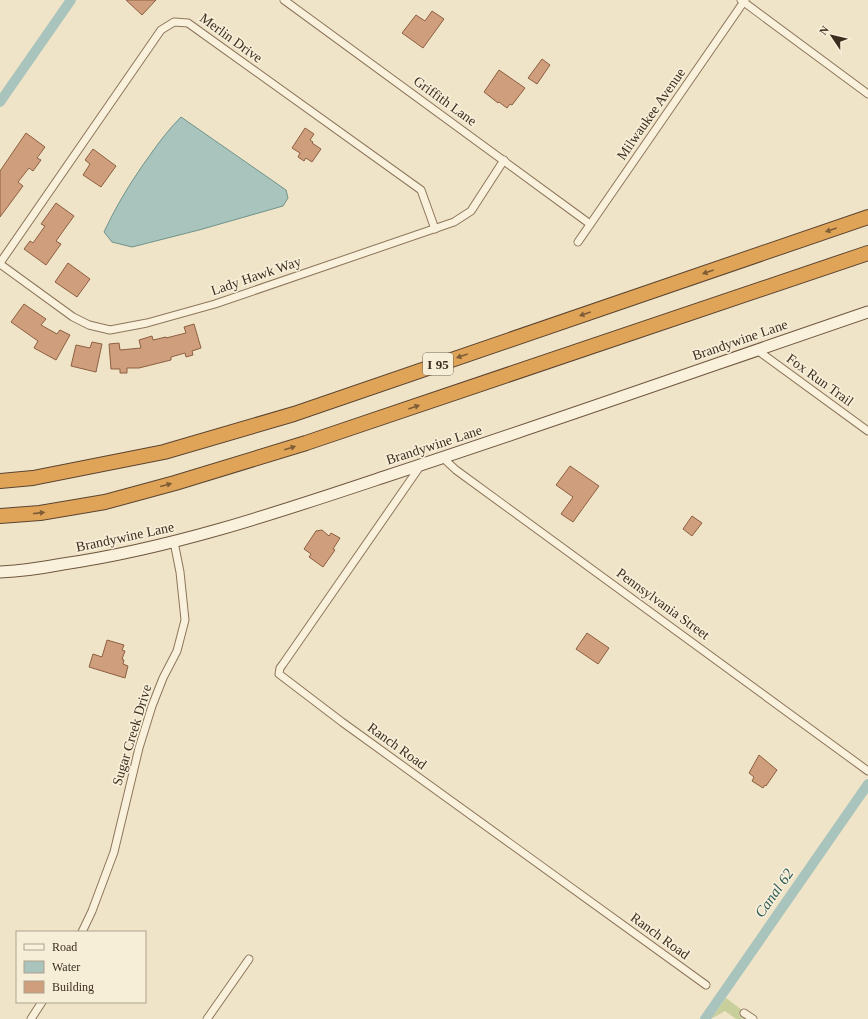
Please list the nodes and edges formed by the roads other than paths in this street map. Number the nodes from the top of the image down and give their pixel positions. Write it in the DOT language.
graph roads {
  1 [pos="284,0"];
  2 [pos="743,1"];
  3 [pos="868,94"];
  4 [pos="504,160"];
  5 [pos="868,217"];
  6 [pos="590,224"];
  7 [pos="435,228"];
  8 [pos="578,242"];
  9 [pos="868,253"];
  10 [pos="0,264"];
  11 [pos="868,312"];
  12 [pos="757,350"];
  13 [pos="868,431"];
  14 [pos="443,458"];
  15 [pos="421,465"];
  16 [pos="0,481"];
  17 [pos="0,516"];
  18 [pos="174,542"];
  19 [pos="0,572"];
  20 [pos="868,770"];
  21 [pos="82,931"];
  22 [pos="249,959"];
  23 [pos="706,985"];
  24 [pos="41,1003"];
  25 [pos="744,1013"];
  26 [pos="31,1019"];
  27 [pos="207,1019"];
  28 [pos="753,1019"];
  1 -- 4 [label="street, Griffith Lane"];
  2 -- 3 [label="street"];
  2 -- 6 [label="street, Milwaukee Avenue"];
  4 -- 6 [label="street, Griffith Lane"];
  4 -- 7 [label="street, Lady Hawk Way"];
  5 -- 16 [label="highway, I 95, one-way"];
  6 -- 8 [label="street, Milwaukee Avenue"];
  7 -- 10 [label="street, Lady Hawk Way"];
  7 -- 10 [label="street, Merlin Drive"];
  17 -- 9 [label="highway, I 95, one-way"];
  11 -- 12 [label="street, Brandywine Lane"];
  12 -- 13 [label="street, Fox Run Trail"];
  12 -- 14 [label="street, Brandywine Lane"];
  14 -- 15 [label="street, Brandywine Lane"];
  14 -- 20 [label="street, Pennsylvania Street"];
  15 -- 18 [label="street, Brandywine Lane"];
  15 -- 23 [label="street, Ranch Road"];
  18 -- 19 [label="street, Brandywine Lane"];
  18 -- 21 [label="street, Sugar Creek Drive"];
  22 -- 27 [label="street"];
  24 -- 26 [label="street"];
  25 -- 28 [label="street"];
}
